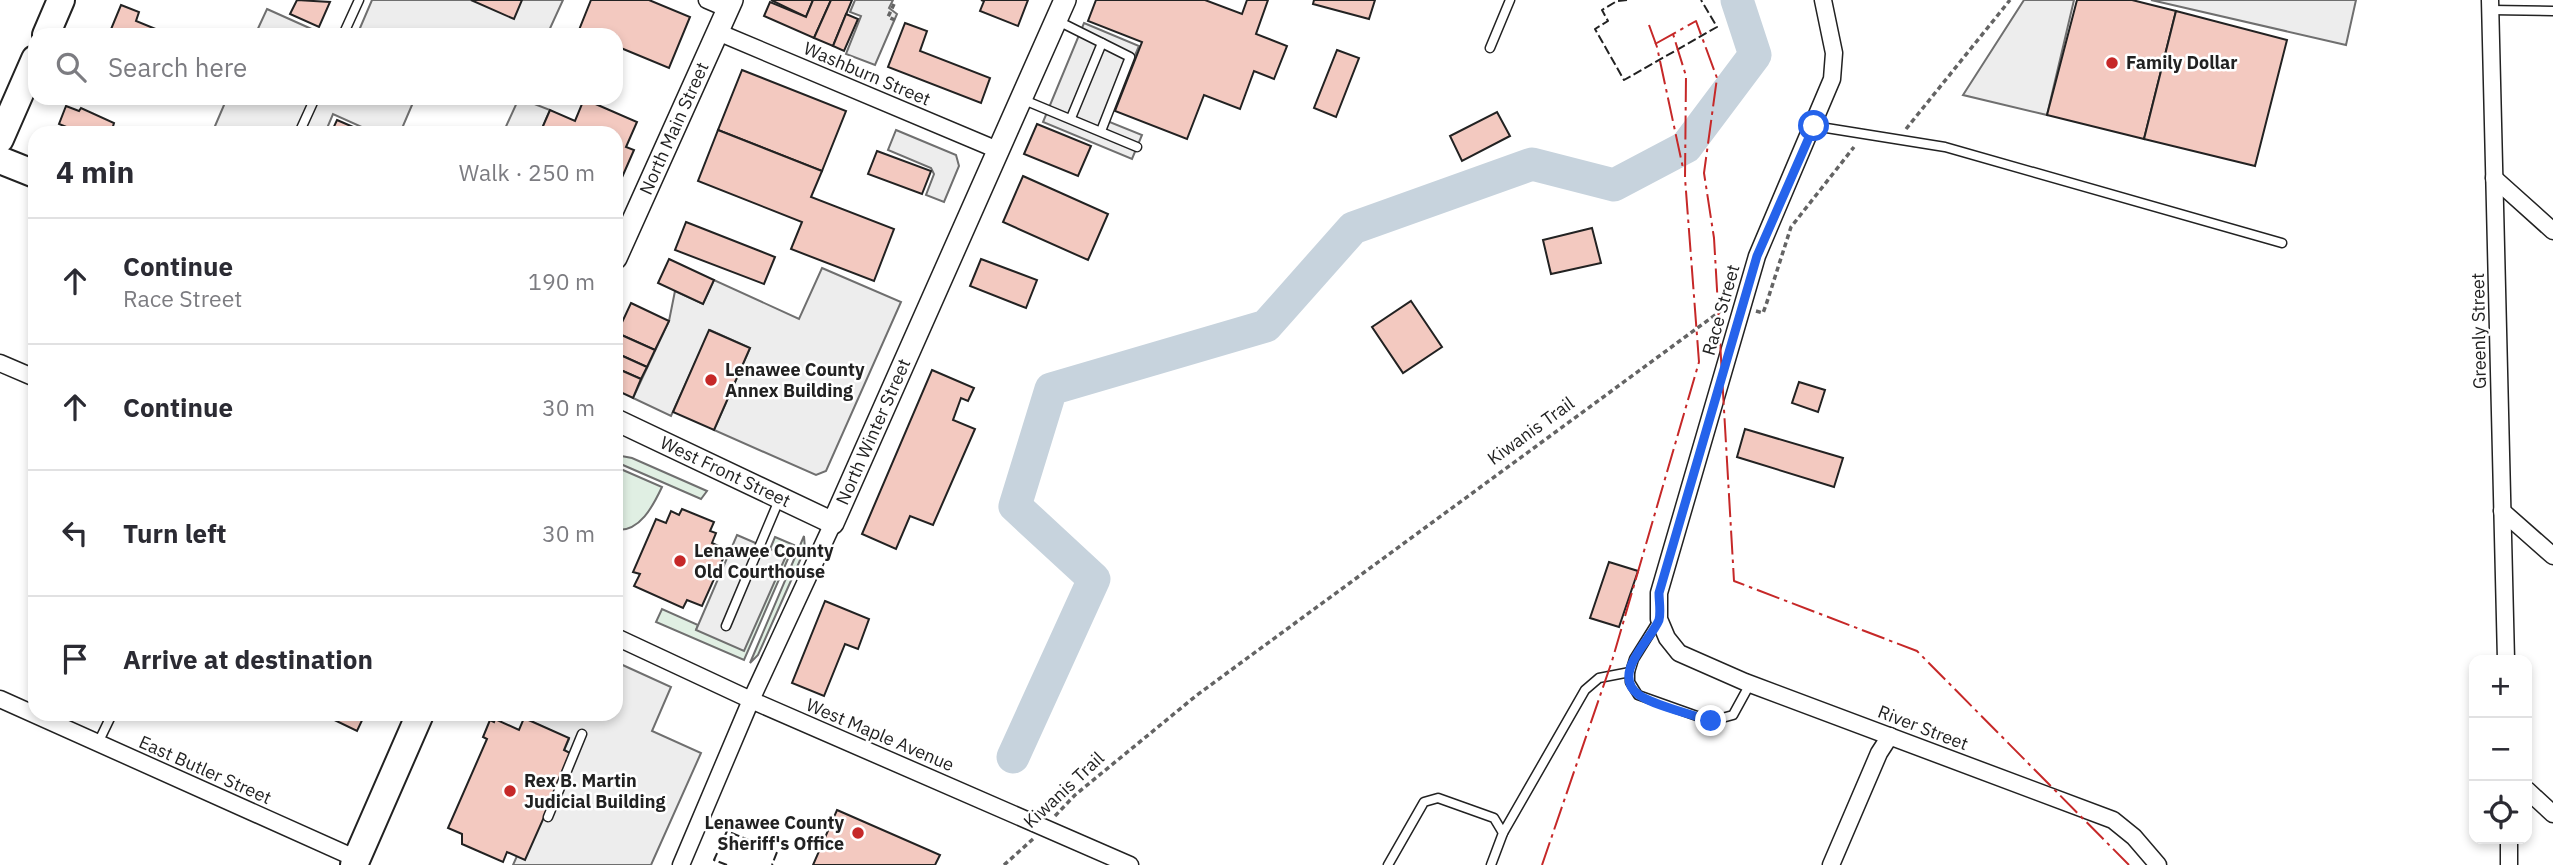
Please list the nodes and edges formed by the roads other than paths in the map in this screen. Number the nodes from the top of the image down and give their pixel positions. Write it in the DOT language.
graph roads {
  1 [pos="61,0"];
  2 [pos="359,0"];
  3 [pos="707,0"];
  4 [pos="1065,0"];
  5 [pos="1510,0"];
  6 [pos="1823,0"];
  7 [pos="730,5"];
  8 [pos="2490,5"];
  9 [pos="2553,10"];
  10 [pos="1056,20"];
  11 [pos="49,28"];
  12 [pos="346,28"];
  13 [pos="720,33"];
  14 [pos="1102,43"];
  15 [pos="1490,47"];
  16 [pos="28,75"];
  17 [pos="1023,100"];
  18 [pos="312,105"];
  19 [pos="1071,118"];
  20 [pos="302,126"];
  21 [pos="1814,126"];
  22 [pos="1101,131"];
  23 [pos="0,139"];
  24 [pos="1137,147"];
  25 [pos="1000,151"];
  26 [pos="0,160"];
  27 [pos="28,171"];
  28 [pos="2494,178"];
  29 [pos="2553,231"];
  30 [pos="623,243"];
  31 [pos="2282,243"];
  32 [pos="0,363"];
  33 [pos="28,375"];
  34 [pos="623,423"];
  35 [pos="780,498"];
  36 [pos="2502,511"];
  37 [pos="833,523"];
  38 [pos="2553,556"];
  39 [pos="1659,619"];
  40 [pos="726,626"];
  41 [pos="1667,638"];
  42 [pos="623,640"];
  43 [pos="2506,655"];
  44 [pos="1630,672"];
  45 [pos="1750,684"];
  46 [pos="0,699"];
  47 [pos="751,700"];
  48 [pos="28,712"];
  49 [pos="49,721"];
  50 [pos="109,721"];
  51 [pos="417,721"];
  52 [pos="582,734"];
  53 [pos="1890,736"];
  54 [pos="98,743"];
  55 [pos="2532,795"];
  56 [pos="2553,814"];
  57 [pos="548,817"];
  58 [pos="1503,833"];
  59 [pos="2509,844"];
  60 [pos="355,862"];
  61 [pos="2151,862"];
  62 [pos="681,865"];
  63 [pos="1130,865"];
  64 [pos="1388,865"];
  65 [pos="1492,865"];
  66 [pos="1831,865"];
  67 [pos="2509,865"];
  1 -- 11 [label="main road"];
  2 -- 12 [label="lane"];
  3 -- 7 [label="street"];
  4 -- 10 [label="street, North Winter Street"];
  5 -- 15 [label="lane"];
  6 -- 21 [label="street, Race Street"];
  7 -- 13 [label="street, North Main Street"];
  8 -- 9 [label="lane"];
  8 -- 28 [label="street, Greenly Street"];
  10 -- 14 [label="lane"];
  10 -- 17 [label="street, North Winter Street"];
  13 -- 25 [label="street, Washburn Street"];
  13 -- 30 [label="street, North Main Street"];
  14 -- 19 [label="lane"];
  14 -- 22 [label="lane"];
  16 -- 23 [label="main road"];
  17 -- 19 [label="lane"];
  17 -- 25 [label="street, North Winter Street"];
  18 -- 20 [label="lane"];
  19 -- 22 [label="lane"];
  21 -- 31 [label="lane"];
  21 -- 39 [label="street, Race Street"];
  22 -- 24 [label="lane"];
  25 -- 37 [label="street, North Winter Street"];
  26 -- 27 [label="main road"];
  28 -- 29 [label="street"];
  28 -- 36 [label="street, Greenly Street"];
  32 -- 33 [label="street"];
  34 -- 35 [label="street, West Front Street"];
  35 -- 37 [label="street, West Front Street"];
  35 -- 40 [label="lane"];
  36 -- 38 [label="street"];
  36 -- 43 [label="street, Greenly Street"];
  37 -- 47 [label="street, North Winter Street"];
  39 -- 41 [label="street, Race Street"];
  39 -- 44 [label="lane"];
  41 -- 45 [label="street, River Street"];
  42 -- 47 [label="street, West Maple Avenue"];
  44 -- 45 [label="lane"];
  44 -- 58 [label="lane"];
  45 -- 53 [label="street, River Street"];
  46 -- 48 [label="street, East Butler Street"];
  47 -- 62 [label="street, North Winter Street"];
  47 -- 63 [label="street, West Maple Avenue"];
  49 -- 54 [label="street, East Butler Street"];
  50 -- 54 [label="lane"];
  51 -- 60 [label="main road"];
  52 -- 57 [label="lane"];
  53 -- 61 [label="street, River Street"];
  53 -- 66 [label="street"];
  54 -- 60 [label="street, East Butler Street"];
  55 -- 56 [label="street"];
  58 -- 64 [label="lane"];
  58 -- 65 [label="lane"];
  59 -- 67 [label="street"];
}
